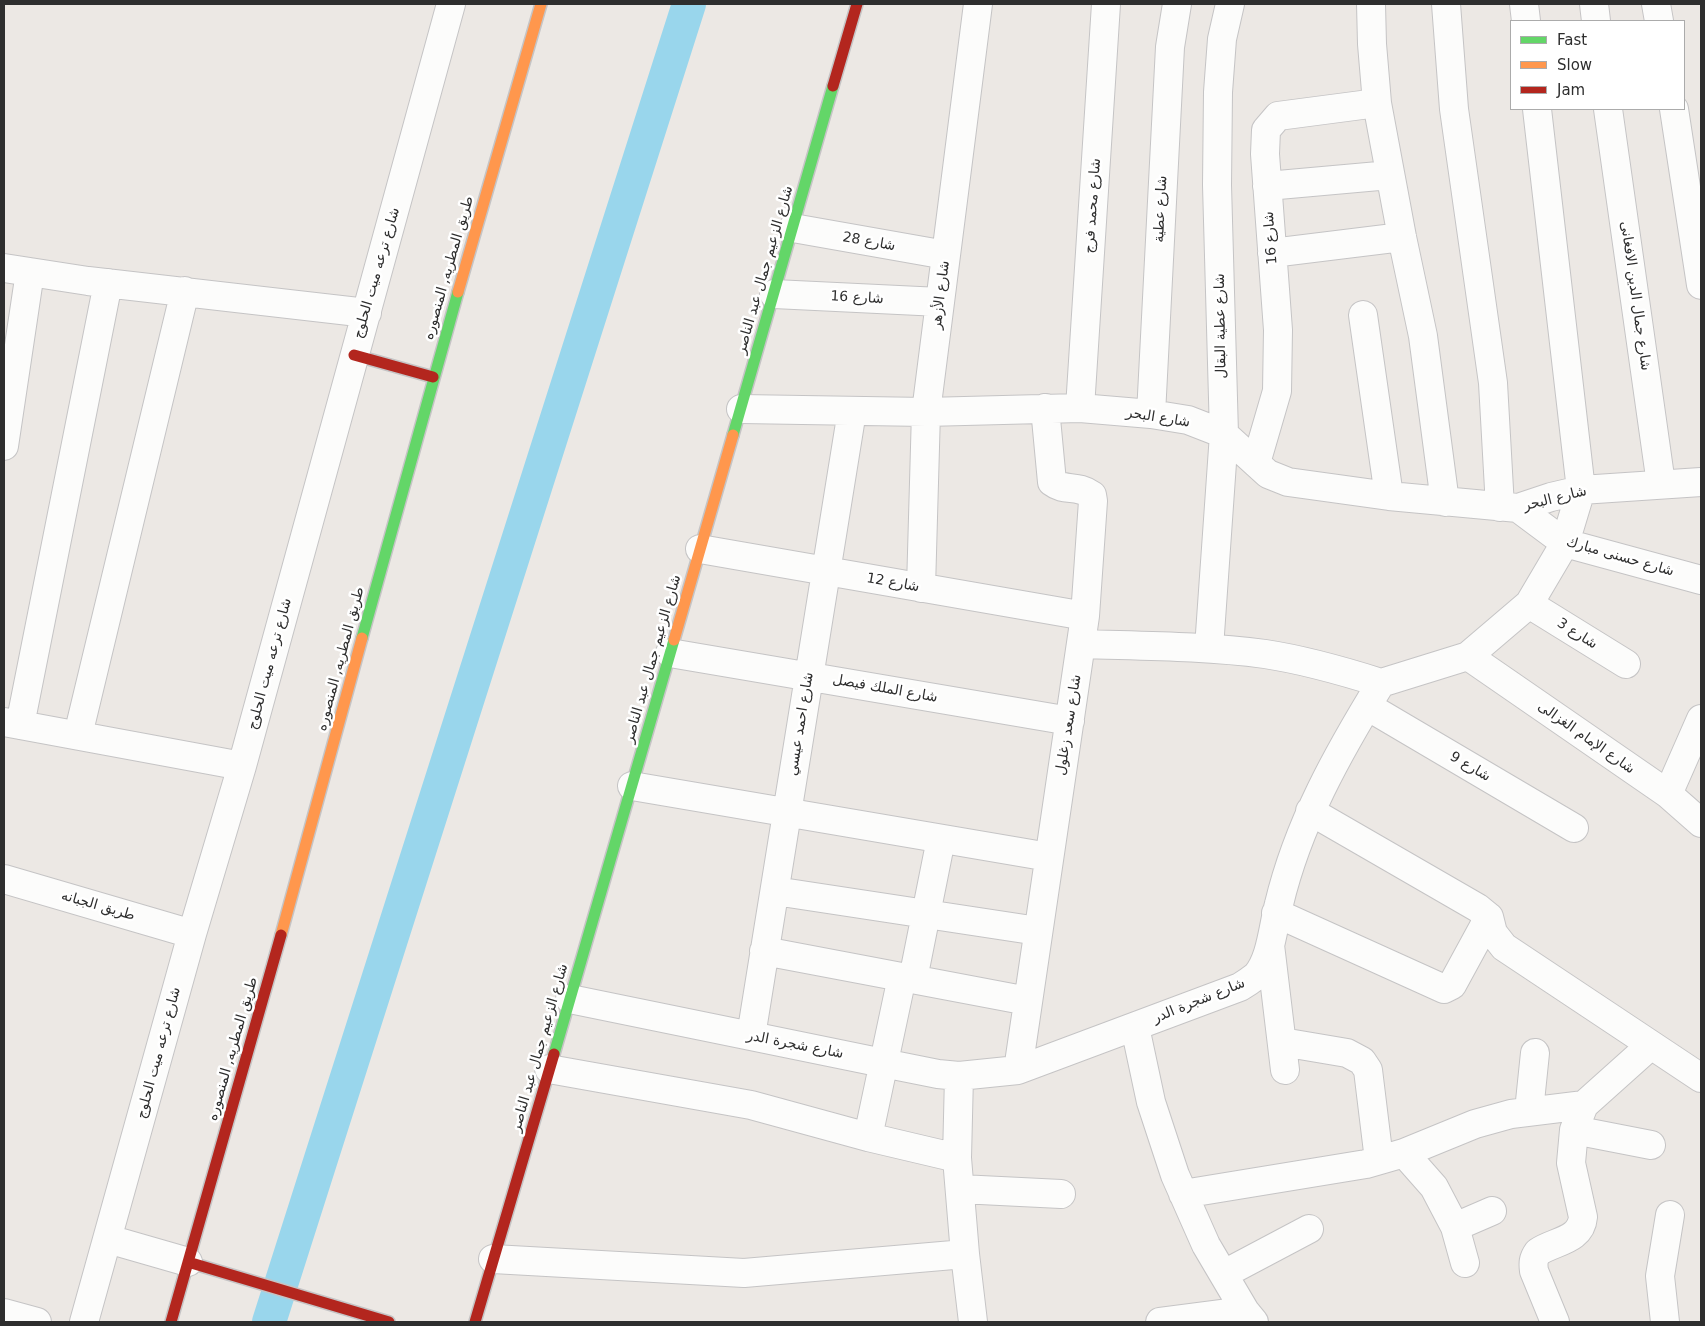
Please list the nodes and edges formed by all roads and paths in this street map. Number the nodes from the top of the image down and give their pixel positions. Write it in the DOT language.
graph roads {
  1 [pos="451,4"];
  2 [pos="541,4"];
  3 [pos="857,4"];
  4 [pos="978,4"];
  5 [pos="1106,4"];
  6 [pos="1177,4"];
  7 [pos="1230,4"];
  8 [pos="1371,4"];
  9 [pos="1446,4"];
  10 [pos="1524,4"];
  11 [pos="1594,4"];
  12 [pos="1656,4"];
  13 [pos="1526,20"];
  14 [pos="1596,20"];
  15 [pos="1659,20"];
  16 [pos="1378,103"];
  17 [pos="1536,110"];
  18 [pos="1608,110"];
  19 [pos="1674,110"];
  20 [pos="1390,175"];
  21 [pos="1267,186"];
  22 [pos="793,228"];
  23 [pos="1402,237"];
  24 [pos="1272,253"];
  25 [pos="946,256"];
  26 [pos="4,268"];
  27 [pos="30,272"];
  28 [pos="108,283"];
  29 [pos="1701,285"];
  30 [pos="185,291"];
  31 [pos="774,294"];
  32 [pos="940,302"];
  33 [pos="367,313"];
  34 [pos="1363,315"];
  35 [pos="354,355"];
  36 [pos="433,377"];
  37 [pos="1045,408"];
  38 [pos="1080,408"];
  39 [pos="741,409"];
  40 [pos="852,411"];
  41 [pos="926,412"];
  42 [pos="1150,414"];
  43 [pos="1224,434"];
  44 [pos="4,446"];
  45 [pos="1256,463"];
  46 [pos="1701,482"];
  47 [pos="1661,484"];
  48 [pos="1581,490"];
  49 [pos="1389,496"];
  50 [pos="1445,502"];
  51 [pos="1509,508"];
  52 [pos="1565,543"];
  53 [pos="700,549"];
  54 [pos="826,571"];
  55 [pos="1701,580"];
  56 [pos="921,588"];
  57 [pos="1529,604"];
  58 [pos="1085,616"];
  59 [pos="1082,644"];
  60 [pos="1209,648"];
  61 [pos="670,652"];
  62 [pos="1468,656"];
  63 [pos="1626,664"];
  64 [pos="809,676"];
  65 [pos="1381,683"];
  66 [pos="1366,706"];
  67 [pos="1701,719"];
  68 [pos="1070,721"];
  69 [pos="12,723"];
  70 [pos="78,735"];
  71 [pos="242,766"];
  72 [pos="632,786"];
  73 [pos="1668,794"];
  74 [pos="1310,812"];
  75 [pos="787,813"];
  76 [pos="1701,823"];
  77 [pos="1574,828"];
  78 [pos="941,838"];
  79 [pos="1049,857"];
  80 [pos="5,882"];
  81 [pos="774,890"];
  82 [pos="1276,913"];
  83 [pos="926,914"];
  84 [pos="1489,917"];
  85 [pos="1038,931"];
  86 [pos="192,934"];
  87 [pos="1270,942"];
  88 [pos="764,951"];
  89 [pos="908,978"];
  90 [pos="570,999"];
  91 [pos="1028,1000"];
  92 [pos="1135,1026"];
  93 [pos="751,1036"];
  94 [pos="1282,1042"];
  95 [pos="1651,1044"];
  96 [pos="1536,1053"];
  97 [pos="883,1063"];
  98 [pos="549,1069"];
  99 [pos="1018,1070"];
  100 [pos="1285,1070"];
  101 [pos="960,1076"];
  102 [pos="1701,1078"];
  103 [pos="1529,1111"];
  104 [pos="1579,1118"];
  105 [pos="868,1136"];
  106 [pos="1651,1145"];
  107 [pos="1391,1156"];
  108 [pos="957,1158"];
  109 [pos="960,1189"];
  110 [pos="1061,1194"];
  111 [pos="1184,1194"];
  112 [pos="1492,1211"];
  113 [pos="1670,1215"];
  114 [pos="1455,1227"];
  115 [pos="1308,1229"];
  116 [pos="108,1238"];
  117 [pos="965,1254"];
  118 [pos="493,1259"];
  119 [pos="188,1262"];
  120 [pos="1465,1263"];
  121 [pos="1224,1274"];
  122 [pos="4,1313"];
  123 [pos="1249,1316"];
  124 [pos="37,1322"];
  125 [pos="84,1322"];
  126 [pos="171,1322"];
  127 [pos="389,1322"];
  128 [pos="474,1322"];
  129 [pos="974,1322"];
  130 [pos="1160,1322"];
  131 [pos="1555,1322"];
  132 [pos="1665,1322"];
  1 -- 33 [label="street, شارع ترعه ميت الحلوج"];
  2 -- 36 [label="main road, طريق المطريه, المنصوره"];
  3 -- 22 [label="main road, شارع الزعيم جمال عبد الناصر"];
  4 -- 25 [label="street, شارع الأزهر"];
  5 -- 38 [label="street, شارع محمد فرج"];
  6 -- 42 [label="street, شارع عطية"];
  7 -- 43 [label="street, شارع عطية البقال"];
  8 -- 16 [label="street"];
  9 -- 51 [label="street"];
  10 -- 13 [label="street"];
  11 -- 14 [label="street"];
  12 -- 15 [label="street"];
  16 -- 20 [label="street"];
  16 -- 21 [label="street, شارع 16"];
  17 -- 48 [label="street"];
  18 -- 47 [label="street, شارع جمال الدين الافغانى"];
  19 -- 29 [label="street"];
  20 -- 21 [label="street"];
  20 -- 23 [label="street"];
  21 -- 24 [label="street, شارع 16"];
  22 -- 25 [label="street, شارع 28"];
  22 -- 31 [label="main road, شارع الزعيم جمال عبد الناصر"];
  23 -- 24 [label="street"];
  23 -- 50 [label="street"];
  24 -- 45 [label="street, شارع 16"];
  25 -- 32 [label="street, شارع الأزهر"];
  26 -- 27 [label="street"];
  27 -- 28 [label="street"];
  27 -- 44 [label="street"];
  28 -- 30 [label="street"];
  28 -- 69 [label="street"];
  30 -- 33 [label="street"];
  30 -- 70 [label="street"];
  31 -- 32 [label="street, شارع 16"];
  31 -- 39 [label="main road, شارع الزعيم جمال عبد الناصر"];
  32 -- 41 [label="street, شارع الأزهر"];
  33 -- 35 [label="street, شارع ترعه ميت الحلوج"];
  34 -- 49 [label="street"];
  35 -- 36 [label="main road"];
  35 -- 71 [label="street, شارع ترعه ميت الحلوج"];
  36 -- 119 [label="main road, طريق المطريه, المنصوره"];
  37 -- 38 [label="street, شارع البحر"];
  37 -- 41 [label="street, شارع البحر"];
  37 -- 58 [label="street, شارع سعد زغلول"];
  38 -- 42 [label="street, شارع البحر"];
  39 -- 40 [label="street, شارع البحر"];
  39 -- 53 [label="main road, شارع الزعيم جمال عبد الناصر"];
  40 -- 41 [label="street, شارع البحر"];
  40 -- 54 [label="street, شارع احمد عيسي"];
  41 -- 56 [label="street, شارع الأزهر"];
  42 -- 43 [label="street, شارع البحر"];
  43 -- 45 [label="street, شارع البحر"];
  43 -- 60 [label="street, شارع عطية البقال"];
  45 -- 49 [label="street, شارع البحر"];
  46 -- 47 [label="street, شارع البحر"];
  47 -- 48 [label="street, شارع البحر"];
  48 -- 51 [label="street, شارع البحر"];
  48 -- 52 [label="street"];
  49 -- 50 [label="street, شارع البحر"];
  50 -- 51 [label="street, شارع البحر"];
  51 -- 52 [label="street, شارع حسنى مبارك"];
  52 -- 55 [label="street, شارع حسنى مبارك"];
  52 -- 57 [label="street"];
  53 -- 54 [label="street, شارع 12"];
  53 -- 61 [label="main road, شارع الزعيم جمال عبد الناصر"];
  54 -- 56 [label="street, شارع 12"];
  54 -- 64 [label="street, شارع احمد عيسي"];
  56 -- 58 [label="street, شارع 12"];
  57 -- 62 [label="street"];
  57 -- 63 [label="street, شارع 3"];
  58 -- 59 [label="street, شارع سعد زغلول"];
  59 -- 60 [label="street"];
  59 -- 68 [label="street, شارع سعد زغلول"];
  60 -- 65 [label="street"];
  61 -- 64 [label="street, شارع الملك فيصل"];
  61 -- 72 [label="main road, شارع الزعيم جمال عبد الناصر"];
  62 -- 65 [label="street"];
  62 -- 73 [label="street, شارع الإمام الغزالى"];
  64 -- 68 [label="street, شارع الملك فيصل"];
  64 -- 75 [label="street, شارع احمد عيسي"];
  65 -- 66 [label="street, شارع شجرة الدر"];
  66 -- 74 [label="street, شارع شجرة الدر"];
  66 -- 77 [label="street, شارع 9"];
  67 -- 73 [label="street"];
  68 -- 79 [label="street, شارع سعد زغلول"];
  69 -- 70 [label="street"];
  70 -- 71 [label="street"];
  71 -- 86 [label="street, شارع ترعه ميت الحلوج"];
  72 -- 75 [label="street"];
  72 -- 90 [label="main road, شارع الزعيم جمال عبد الناصر"];
  73 -- 76 [label="street, شارع الإمام الغزالى"];
  74 -- 82 [label="street, شارع شجرة الدر"];
  74 -- 84 [label="street"];
  75 -- 78 [label="street"];
  75 -- 81 [label="street, شارع احمد عيسي"];
  78 -- 79 [label="street"];
  78 -- 83 [label="street"];
  79 -- 85 [label="street, شارع سعد زغلول"];
  80 -- 86 [label="street, طريق الجبانه"];
  81 -- 83 [label="street"];
  81 -- 88 [label="street, شارع احمد عيسي"];
  82 -- 84 [label="street"];
  82 -- 87 [label="street, شارع شجرة الدر"];
  83 -- 85 [label="street"];
  83 -- 89 [label="street"];
  84 -- 95 [label="street"];
  85 -- 91 [label="street, شارع سعد زغلول"];
  86 -- 116 [label="street, شارع ترعه ميت الحلوج"];
  87 -- 92 [label="street, شارع شجرة الدر"];
  87 -- 94 [label="street"];
  88 -- 89 [label="street"];
  88 -- 93 [label="street, شارع احمد عيسي"];
  89 -- 91 [label="street"];
  89 -- 97 [label="street"];
  90 -- 93 [label="street, شارع شجرة الدر"];
  90 -- 98 [label="main road, شارع الزعيم جمال عبد الناصر"];
  91 -- 99 [label="street, شارع سعد زغلول"];
  92 -- 99 [label="street, شارع شجرة الدر"];
  92 -- 111 [label="street"];
  93 -- 97 [label="street, شارع شجرة الدر"];
  94 -- 100 [label="street"];
  94 -- 107 [label="street"];
  95 -- 102 [label="street"];
  95 -- 104 [label="street"];
  96 -- 103 [label="street"];
  97 -- 101 [label="street, شارع شجرة الدر"];
  97 -- 105 [label="street"];
  98 -- 105 [label="street"];
  98 -- 118 [label="main road, شارع الزعيم جمال عبد الناصر"];
  99 -- 101 [label="street, شارع شجرة الدر"];
  101 -- 108 [label="street"];
  103 -- 104 [label="street"];
  103 -- 107 [label="street"];
  104 -- 106 [label="street"];
  104 -- 131 [label="street"];
  105 -- 108 [label="street"];
  107 -- 111 [label="street"];
  107 -- 114 [label="street"];
  108 -- 109 [label="street"];
  109 -- 110 [label="street"];
  109 -- 117 [label="street"];
  111 -- 121 [label="street"];
  112 -- 114 [label="street"];
  113 -- 132 [label="street"];
  114 -- 120 [label="street"];
  115 -- 121 [label="street"];
  116 -- 119 [label="street"];
  116 -- 125 [label="street, شارع ترعه ميت الحلوج"];
  117 -- 118 [label="street"];
  117 -- 129 [label="street"];
  118 -- 128 [label="main road, شارع الزعيم جمال عبد الناصر"];
  119 -- 126 [label="main road, طريق المطريه, المنصوره"];
  119 -- 127 [label="main road"];
  121 -- 123 [label="street"];
  122 -- 124 [label="street"];
  123 -- 130 [label="street"];
}
